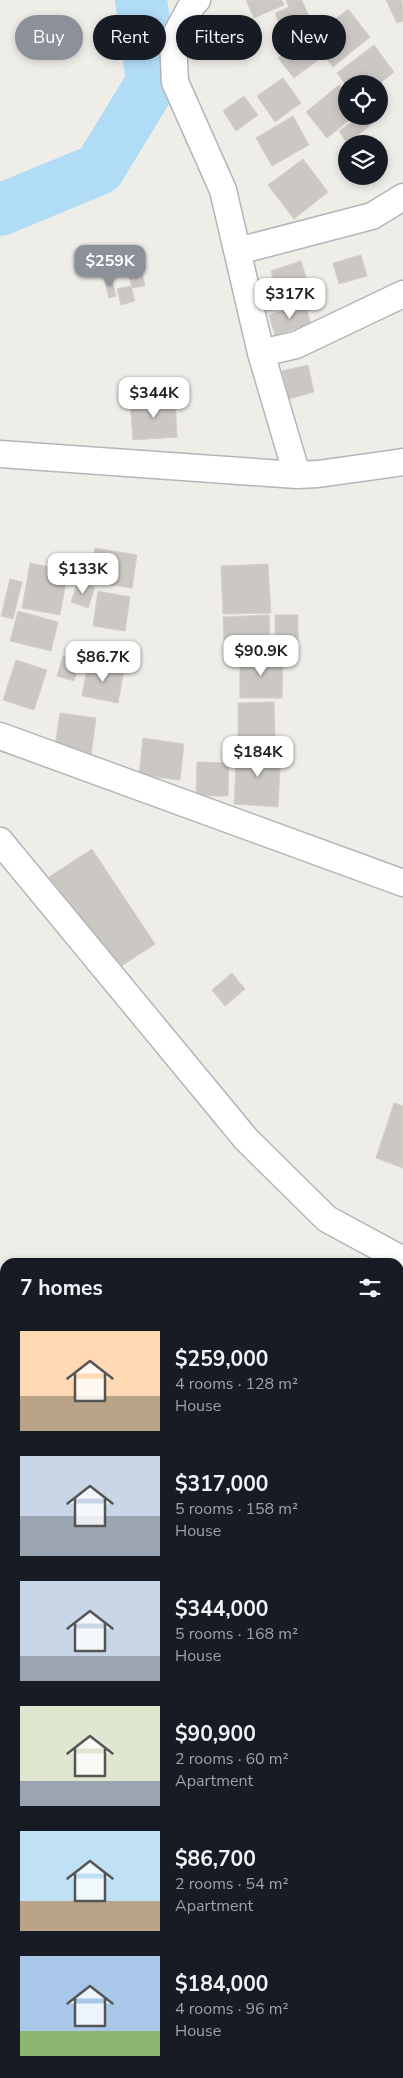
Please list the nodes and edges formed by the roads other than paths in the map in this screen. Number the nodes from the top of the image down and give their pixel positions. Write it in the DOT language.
graph roads {
  1 [pos="197,0"];
  2 [pos="403,197"];
  3 [pos="238,252"];
  4 [pos="403,294"];
  5 [pos="261,353"];
  6 [pos="0,454"];
  7 [pos="403,462"];
  8 [pos="297,475"];
  9 [pos="0,736"];
  10 [pos="0,841"];
  11 [pos="403,883"];
  12 [pos="399,1258"];
  1 -- 3 [label="street"];
  2 -- 3 [label="street"];
  3 -- 5 [label="street"];
  4 -- 5 [label="street"];
  5 -- 8 [label="street"];
  6 -- 8 [label="street"];
  7 -- 8 [label="street"];
  9 -- 11 [label="street"];
  10 -- 12 [label="street"];
}
